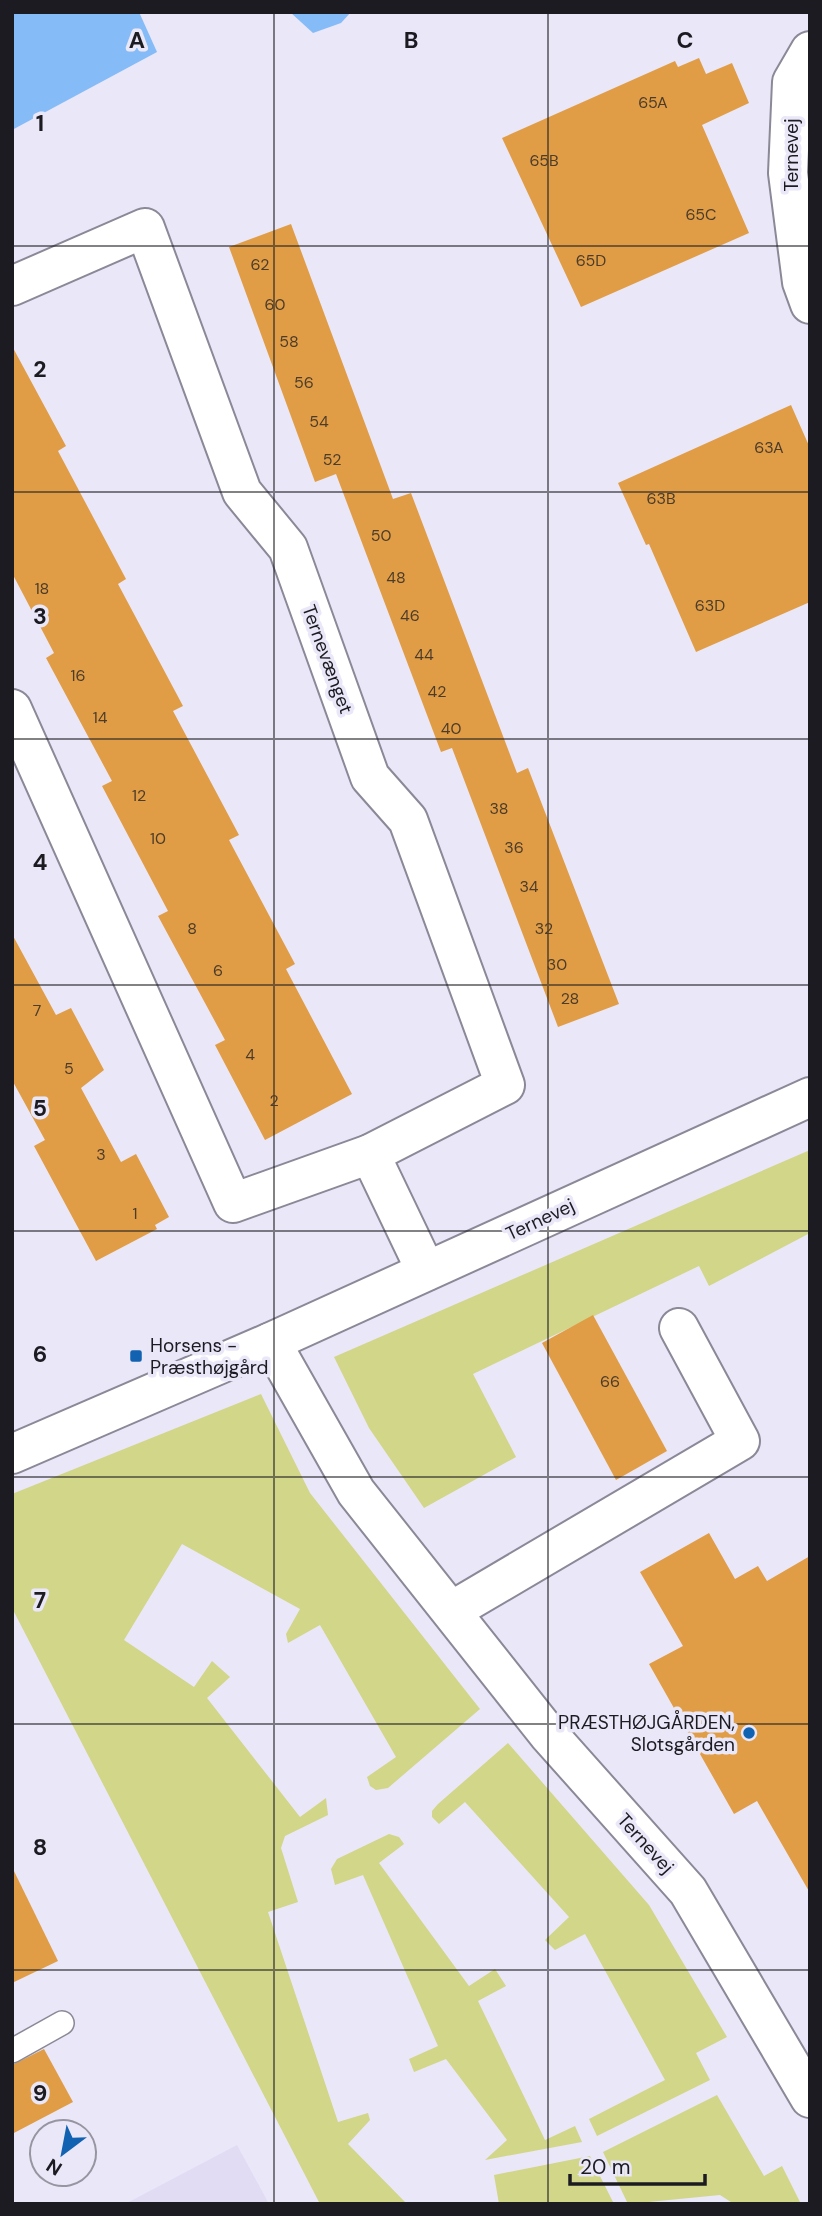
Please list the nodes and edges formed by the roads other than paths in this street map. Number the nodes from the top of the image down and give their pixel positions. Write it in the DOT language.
graph roads {
  1 [pos="810,51"];
  2 [pos="12,286"];
  3 [pos="810,304"];
  4 [pos="12,709"];
  5 [pos="810,1097"];
  6 [pos="370,1154"];
  7 [pos="426,1270"];
  8 [pos="679,1328"];
  9 [pos="271,1342"];
  10 [pos="12,1454"];
  11 [pos="453,1610"];
  12 [pos="62,2023"];
  13 [pos="12,2051"];
  14 [pos="810,2098"];
  1 -- 3 [label="street, Ternevej"];
  2 -- 6 [label="street, Ternevænget"];
  4 -- 6 [label="street, Ternevænget"];
  5 -- 7 [label="street, Ternevej"];
  6 -- 7 [label="street"];
  7 -- 9 [label="street, Ternevej"];
  8 -- 11 [label="street"];
  9 -- 10 [label="street, Ternevej"];
  9 -- 11 [label="street, Ternevej"];
  11 -- 14 [label="street, Ternevej"];
  12 -- 13 [label="lane"];
}
